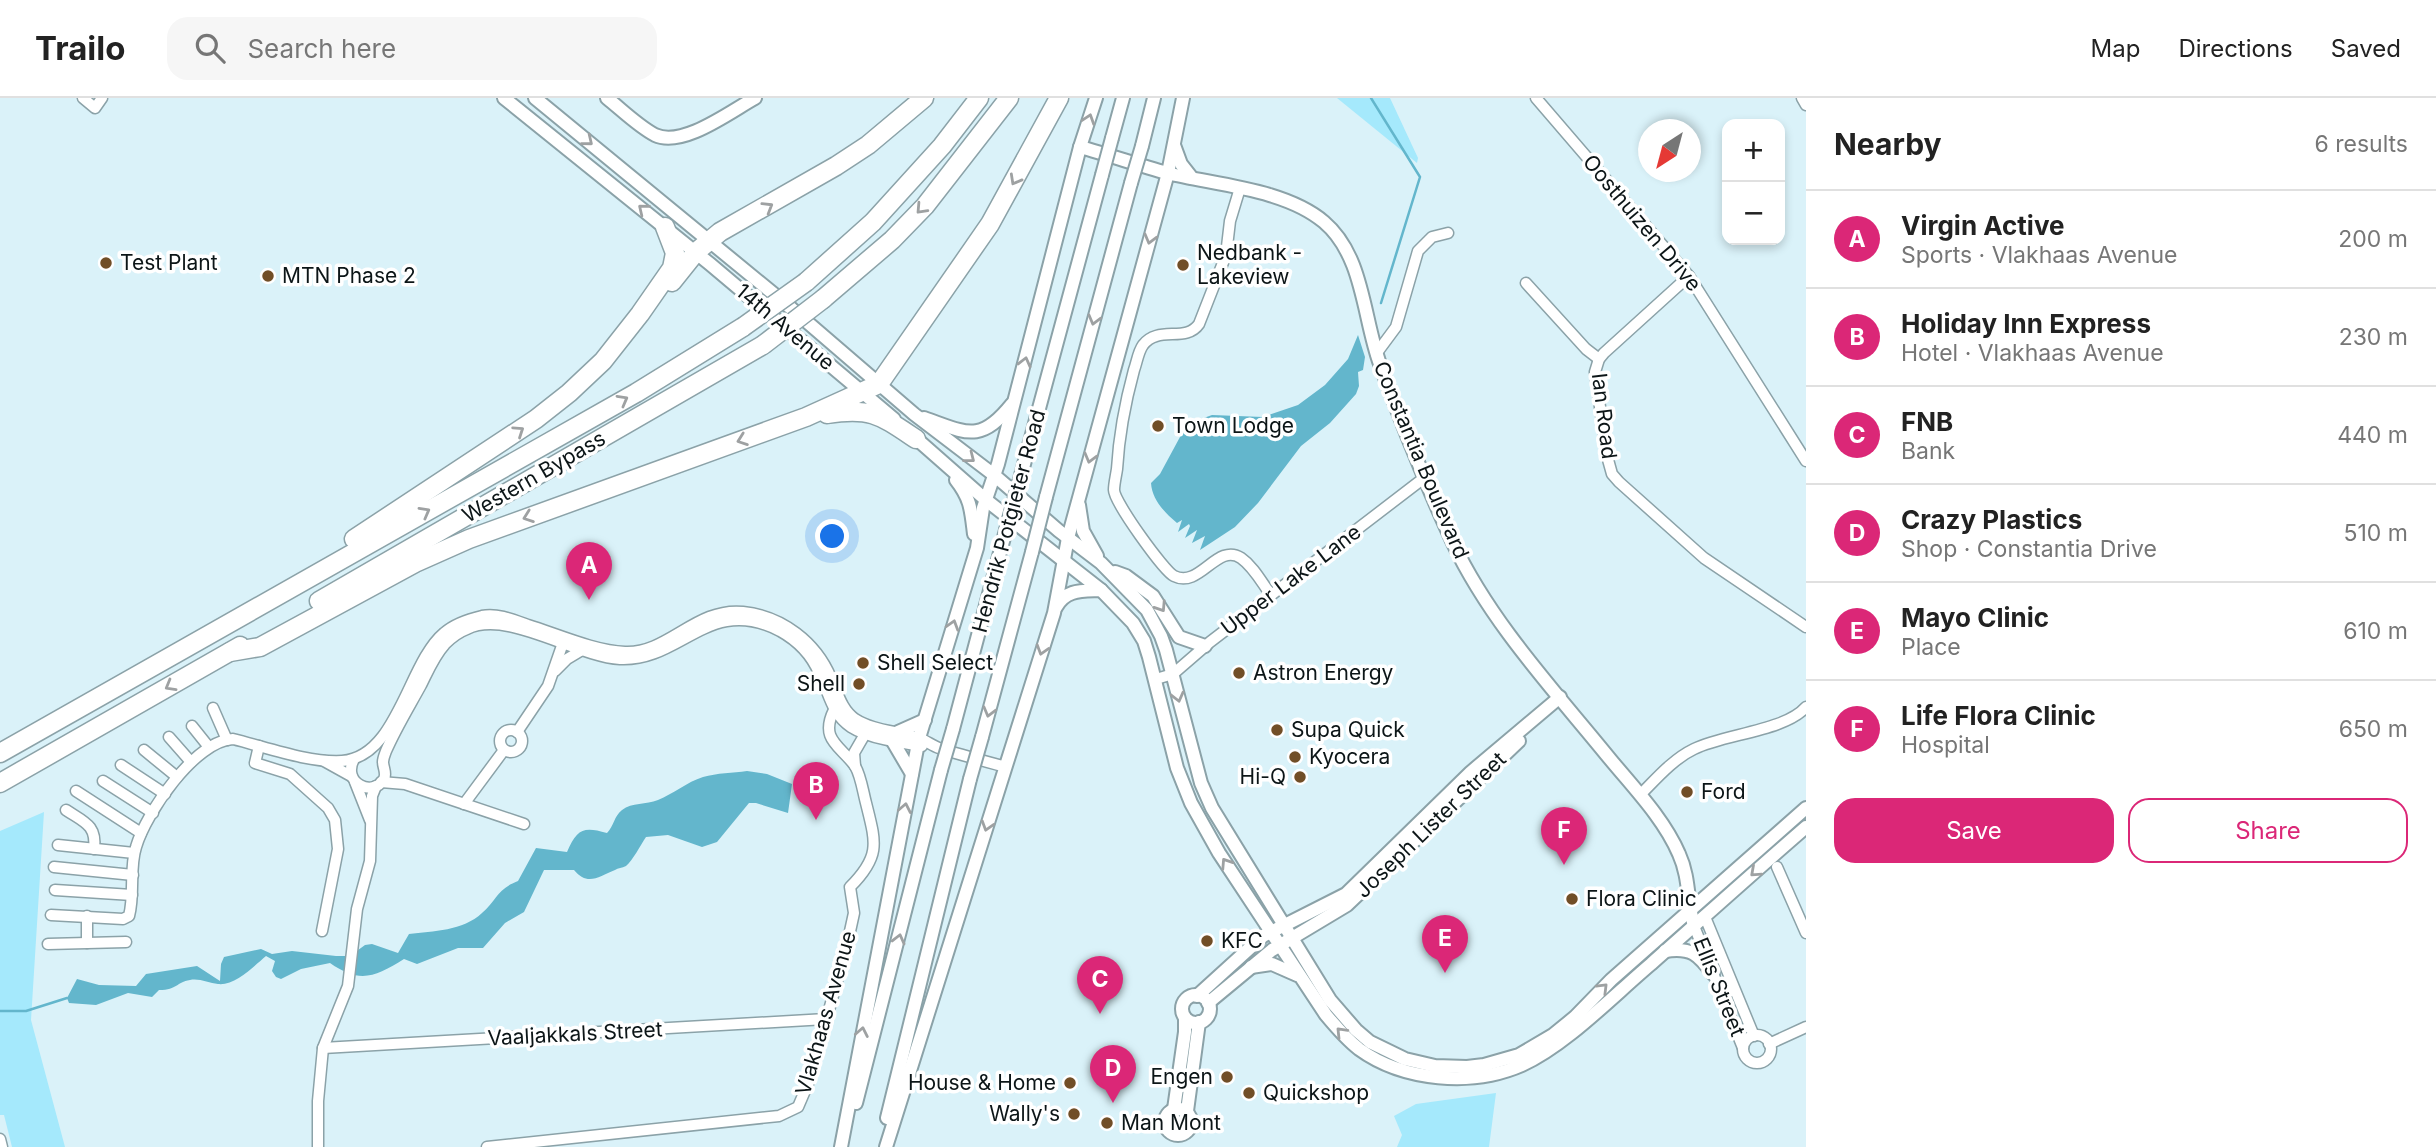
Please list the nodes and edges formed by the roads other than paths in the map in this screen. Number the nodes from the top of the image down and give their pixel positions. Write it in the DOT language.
graph roads {
  1 [pos="83,98"];
  2 [pos="504,98"];
  3 [pos="535,98"];
  4 [pos="607,98"];
  5 [pos="755,98"];
  6 [pos="924,98"];
  7 [pos="979,98"];
  8 [pos="1009,98"];
  9 [pos="1059,98"];
  10 [pos="1096,98"];
  11 [pos="1123,98"];
  12 [pos="1154,98"];
  13 [pos="1183,98"];
  14 [pos="1536,98"];
  15 [pos="1802,98"];
  16 [pos="100,101"];
  17 [pos="1806,104"];
  18 [pos="1174,145"];
  19 [pos="1080,147"];
  20 [pos="1168,173"];
  21 [pos="1192,178"];
  22 [pos="1240,188"];
  23 [pos="665,227"];
  24 [pos="1448,233"];
  25 [pos="702,246"];
  26 [pos="1689,276"];
  27 [pos="1526,283"];
  28 [pos="640,314"];
  29 [pos="1376,354"];
  30 [pos="1599,359"];
  31 [pos="871,388"];
  32 [pos="1015,400"];
  33 [pos="914,414"];
  34 [pos="806,416"];
  35 [pos="916,439"];
  36 [pos="1806,461"];
  37 [pos="943,463"];
  38 [pos="993,475"];
  39 [pos="1424,478"];
  40 [pos="986,499"];
  41 [pos="1078,501"];
  42 [pos="1068,538"];
  43 [pos="976,548"];
  44 [pos="1063,560"];
  45 [pos="1106,567"];
  46 [pos="1101,590"];
  47 [pos="1271,595"];
  48 [pos="1054,613"];
  49 [pos="1806,627"];
  50 [pos="564,640"];
  51 [pos="195,642"];
  52 [pos="1205,646"];
  53 [pos="582,650"];
  54 [pos="230,652"];
  55 [pos="555,671"];
  56 [pos="1172,674"];
  57 [pos="1156,678"];
  58 [pos="1562,700"];
  59 [pos="1806,707"];
  60 [pos="213,708"];
  61 [pos="839,708"];
  62 [pos="925,720"];
  63 [pos="192,726"];
  64 [pos="865,734"];
  65 [pos="895,736"];
  66 [pos="169,737"];
  67 [pos="227,740"];
  68 [pos="918,742"];
  69 [pos="208,746"];
  70 [pos="259,746"];
  71 [pos="144,750"];
  72 [pos="0,753"];
  73 [pos="365,753"];
  74 [pos="354,759"];
  75 [pos="323,760"];
  76 [pos="191,762"];
  77 [pos="121,765"];
  78 [pos="384,766"];
  79 [pos="855,767"];
  80 [pos="1006,767"];
  81 [pos="912,774"];
  82 [pos="177,777"];
  83 [pos="353,778"];
  84 [pos="103,781"];
  85 [pos="0,783"];
  86 [pos="379,784"];
  87 [pos="405,784"];
  88 [pos="76,791"];
  89 [pos="165,794"];
  90 [pos="1640,795"];
  91 [pos="464,804"];
  92 [pos="1806,808"];
  93 [pos="66,810"];
  94 [pos="153,813"];
  95 [pos="371,824"];
  96 [pos="524,824"];
  97 [pos="1806,827"];
  98 [pos="142,833"];
  99 [pos="58,845"];
  100 [pos="94,849"];
  101 [pos="134,853"];
  102 [pos="54,867"];
  103 [pos="1777,867"];
  104 [pos="133,875"];
  105 [pos="55,890"];
  106 [pos="132,895"];
  107 [pos="1692,903"];
  108 [pos="51,915"];
  109 [pos="88,916"];
  110 [pos="1705,917"];
  111 [pos="1284,925"];
  112 [pos="1694,926"];
  113 [pos="322,931"];
  114 [pos="1271,932"];
  115 [pos="1806,933"];
  116 [pos="1292,938"];
  117 [pos="126,942"];
  118 [pos="87,943"];
  119 [pos="48,944"];
  120 [pos="1279,945"];
  121 [pos="1665,951"];
  122 [pos="1251,967"];
  123 [pos="1713,974"];
  124 [pos="1299,976"];
  125 [pos="1197,996"];
  126 [pos="1208,1003"];
  127 [pos="1185,1018"];
  128 [pos="826,1020"];
  129 [pos="1199,1022"];
  130 [pos="1806,1027"];
  131 [pos="1754,1036"];
  132 [pos="1769,1045"];
  133 [pos="323,1048"];
  134 [pos="1743,1048"];
  135 [pos="1180,1110"];
  136 [pos="1171,1133"];
  137 [pos="1185,1134"];
  138 [pos="0,1139"];
  139 [pos="2,1147"];
  140 [pos="318,1147"];
  141 [pos="487,1147"];
  142 [pos="842,1147"];
  143 [pos="883,1147"];
  144 [pos="1169,1147"];
  145 [pos="1180,1147"];
  1 -- 16 [label="street"];
  23 -- 2 [label="main road, 14th Avenue, one-way"];
  3 -- 25 [label="main road, 14th Avenue, one-way"];
  4 -- 5 [label="main road"];
  25 -- 6 [label="highway, one-way"];
  51 -- 7 [label="highway, Western Bypass, one-way, bridge"];
  8 -- 54 [label="highway, Western Bypass, one-way, bridge"];
  9 -- 31 [label="highway, one-way"];
  19 -- 10 [label="main road, one-way"];
  142 -- 11 [label="main road, Hendrik Potgieter Road, one-way, bridge"];
  12 -- 143 [label="main road, Hendrik Potgieter Road, one-way, bridge"];
  13 -- 18 [label="main road"];
  14 -- 26 [label="street, Oosthuizen Drive"];
  15 -- 17 [label="street"];
  18 -- 20 [label="main road"];
  18 -- 21 [label="main road"];
  19 -- 20 [label="main road, Constantia Boulevard"];
  32 -- 19 [label="main road, one-way"];
  20 -- 21 [label="main road, Constantia Boulevard"];
  20 -- 41 [label="main road, one-way"];
  21 -- 22 [label="main road, Constantia Boulevard"];
  22 -- 29 [label="main road, Constantia Boulevard"];
  22 -- 47 [label="street"];
  23 -- 25 [label="main road, 14th Avenue"];
  23 -- 28 [label="highway"];
  24 -- 29 [label="street"];
  25 -- 28 [label="highway"];
  25 -- 31 [label="main road, 14th Avenue"];
  25 -- 31 [label="main road, 14th Avenue"];
  26 -- 30 [label="street, Ian Road"];
  26 -- 36 [label="street, Oosthuizen Drive"];
  27 -- 30 [label="street"];
  51 -- 28 [label="highway, one-way"];
  29 -- 39 [label="main road, Constantia Boulevard"];
  30 -- 49 [label="street, Ian Road"];
  31 -- 33 [label="main road, 14th Avenue"];
  31 -- 34 [label="highway"];
  31 -- 35 [label="main road, 14th Avenue"];
  32 -- 33 [label="main road"];
  32 -- 38 [label="main road"];
  33 -- 38 [label="main road, 14th Avenue, one-way"];
  34 -- 35 [label="highway"];
  34 -- 54 [label="highway, one-way"];
  35 -- 37 [label="main road, 14th Avenue"];
  37 -- 40 [label="main road, 14th Avenue"];
  37 -- 43 [label="main road"];
  38 -- 40 [label="main road"];
  38 -- 42 [label="main road, 14th Avenue"];
  39 -- 47 [label="street, Upper Lake Lane"];
  39 -- 58 [label="main road, Constantia Boulevard"];
  40 -- 43 [label="main road"];
  40 -- 44 [label="main road, 14th Avenue"];
  41 -- 42 [label="main road"];
  41 -- 45 [label="main road"];
  42 -- 44 [label="main road"];
  42 -- 45 [label="main road, 14th Avenue"];
  62 -- 43 [label="main road, one-way"];
  44 -- 46 [label="main road, 14th Avenue"];
  44 -- 48 [label="main road"];
  45 -- 52 [label="main road, one-way"];
  45 -- 56 [label="main road"];
  46 -- 48 [label="main road"];
  46 -- 57 [label="main road, 14th Avenue"];
  47 -- 52 [label="street, Upper Lake Lane"];
  48 -- 80 [label="main road, one-way"];
  50 -- 53 [label="street, Vlakhaas Avenue"];
  50 -- 55 [label="street"];
  50 -- 61 [label="street, Vlakhaas Avenue"];
  50 -- 73 [label="street, Vlakhaas Avenue"];
  50 -- 78 [label="street, Vlakhaas Avenue"];
  51 -- 72 [label="highway, Western Bypass"];
  52 -- 56 [label="street, Upper Lake Lane"];
  53 -- 55 [label="street"];
  53 -- 61 [label="street, Vlakhaas Avenue"];
  54 -- 85 [label="highway, Western Bypass, one-way"];
  55 -- 91 [label="street"];
  56 -- 57 [label="street, Upper Lake Lane"];
  56 -- 111 [label="main road, one-way"];
  114 -- 57 [label="main road, 14th Avenue, one-way"];
  58 -- 90 [label="main road, Constantia Boulevard"];
  58 -- 111 [label="main road, Joseph Lister Street"];
  58 -- 116 [label="main road, Joseph Lister Street"];
  59 -- 90 [label="street"];
  60 -- 67 [label="street"];
  61 -- 64 [label="street"];
  61 -- 65 [label="street"];
  61 -- 79 [label="street, Vlakhaas Avenue"];
  62 -- 65 [label="main road"];
  62 -- 68 [label="main road"];
  63 -- 69 [label="street"];
  64 -- 65 [label="street"];
  64 -- 79 [label="street"];
  65 -- 68 [label="street"];
  65 -- 81 [label="main road"];
  66 -- 76 [label="street"];
  67 -- 69 [label="street, Vlakhaas Avenue"];
  67 -- 70 [label="street, Vlakhaas Avenue"];
  68 -- 80 [label="street"];
  68 -- 81 [label="main road"];
  69 -- 76 [label="street, Vlakhaas Avenue"];
  70 -- 75 [label="street, Vlakhaas Avenue"];
  70 -- 113 [label="street"];
  71 -- 82 [label="street"];
  73 -- 74 [label="street, Vlakhaas Avenue"];
  73 -- 78 [label="street"];
  74 -- 75 [label="street, Vlakhaas Avenue"];
  74 -- 83 [label="street"];
  75 -- 83 [label="street"];
  76 -- 82 [label="street, Vlakhaas Avenue"];
  77 -- 89 [label="street"];
  78 -- 86 [label="street"];
  78 -- 87 [label="street"];
  79 -- 128 [label="street, Vlakhaas Avenue"];
  80 -- 143 [label="main road, one-way"];
  142 -- 81 [label="main road, one-way"];
  82 -- 89 [label="street, Vlakhaas Avenue"];
  83 -- 86 [label="street"];
  83 -- 95 [label="street"];
  84 -- 94 [label="street"];
  86 -- 87 [label="street"];
  86 -- 95 [label="street"];
  87 -- 91 [label="street"];
  88 -- 98 [label="street"];
  89 -- 94 [label="street, Vlakhaas Avenue"];
  90 -- 107 [label="main road, Constantia Boulevard"];
  91 -- 96 [label="street"];
  92 -- 107 [label="main road"];
  93 -- 100 [label="street"];
  94 -- 98 [label="street, Vlakhaas Avenue"];
  95 -- 133 [label="street"];
  97 -- 110 [label="main road, 14th Avenue, one-way"];
  98 -- 101 [label="street, Vlakhaas Avenue"];
  99 -- 100 [label="street"];
  100 -- 101 [label="street"];
  101 -- 104 [label="street, Vlakhaas Avenue"];
  102 -- 104 [label="street"];
  103 -- 115 [label="street"];
  104 -- 106 [label="street, Vlakhaas Avenue"];
  105 -- 106 [label="street"];
  106 -- 109 [label="street, Vlakhaas Avenue"];
  107 -- 110 [label="main road, Constantia Boulevard"];
  107 -- 112 [label="main road, Constantia Boulevard"];
  116 -- 107 [label="main road, one-way"];
  108 -- 109 [label="street"];
  109 -- 118 [label="street"];
  110 -- 112 [label="main road, 14th Avenue"];
  110 -- 131 [label="street, Ellis Street"];
  111 -- 114 [label="main road, Joseph Lister Street"];
  111 -- 116 [label="main road"];
  112 -- 121 [label="main road, 14th Avenue"];
  112 -- 123 [label="street, Ellis Street"];
  114 -- 120 [label="main road, 14th Avenue"];
  114 -- 125 [label="main road, Joseph Lister Street"];
  116 -- 120 [label="main road, Joseph Lister Street"];
  117 -- 118 [label="street"];
  118 -- 119 [label="street"];
  120 -- 122 [label="main road, Joseph Lister Street"];
  120 -- 124 [label="main road, 14th Avenue"];
  121 -- 123 [label="main road"];
  121 -- 124 [label="main road, 14th Avenue, one-way"];
  122 -- 124 [label="main road"];
  122 -- 126 [label="main road, Joseph Lister Street"];
  123 -- 134 [label="street, Ellis Street"];
  125 -- 126 [label="main road"];
  125 -- 127 [label="main road"];
  126 -- 129 [label="main road"];
  127 -- 129 [label="main road"];
  127 -- 135 [label="main road"];
  128 -- 133 [label="street, Vaaljakkals Street"];
  128 -- 141 [label="street, Vlakhaas Avenue"];
  129 -- 135 [label="main road"];
  130 -- 132 [label="street, Ellis Street"];
  131 -- 132 [label="street, Ellis Street"];
  131 -- 134 [label="street, Ellis Street"];
  132 -- 134 [label="street, Ellis Street"];
  133 -- 140 [label="street"];
  135 -- 136 [label="main road"];
  135 -- 137 [label="main road"];
  136 -- 137 [label="main road"];
  136 -- 144 [label="main road"];
  137 -- 145 [label="main road"];
  138 -- 139 [label="street"];
}
